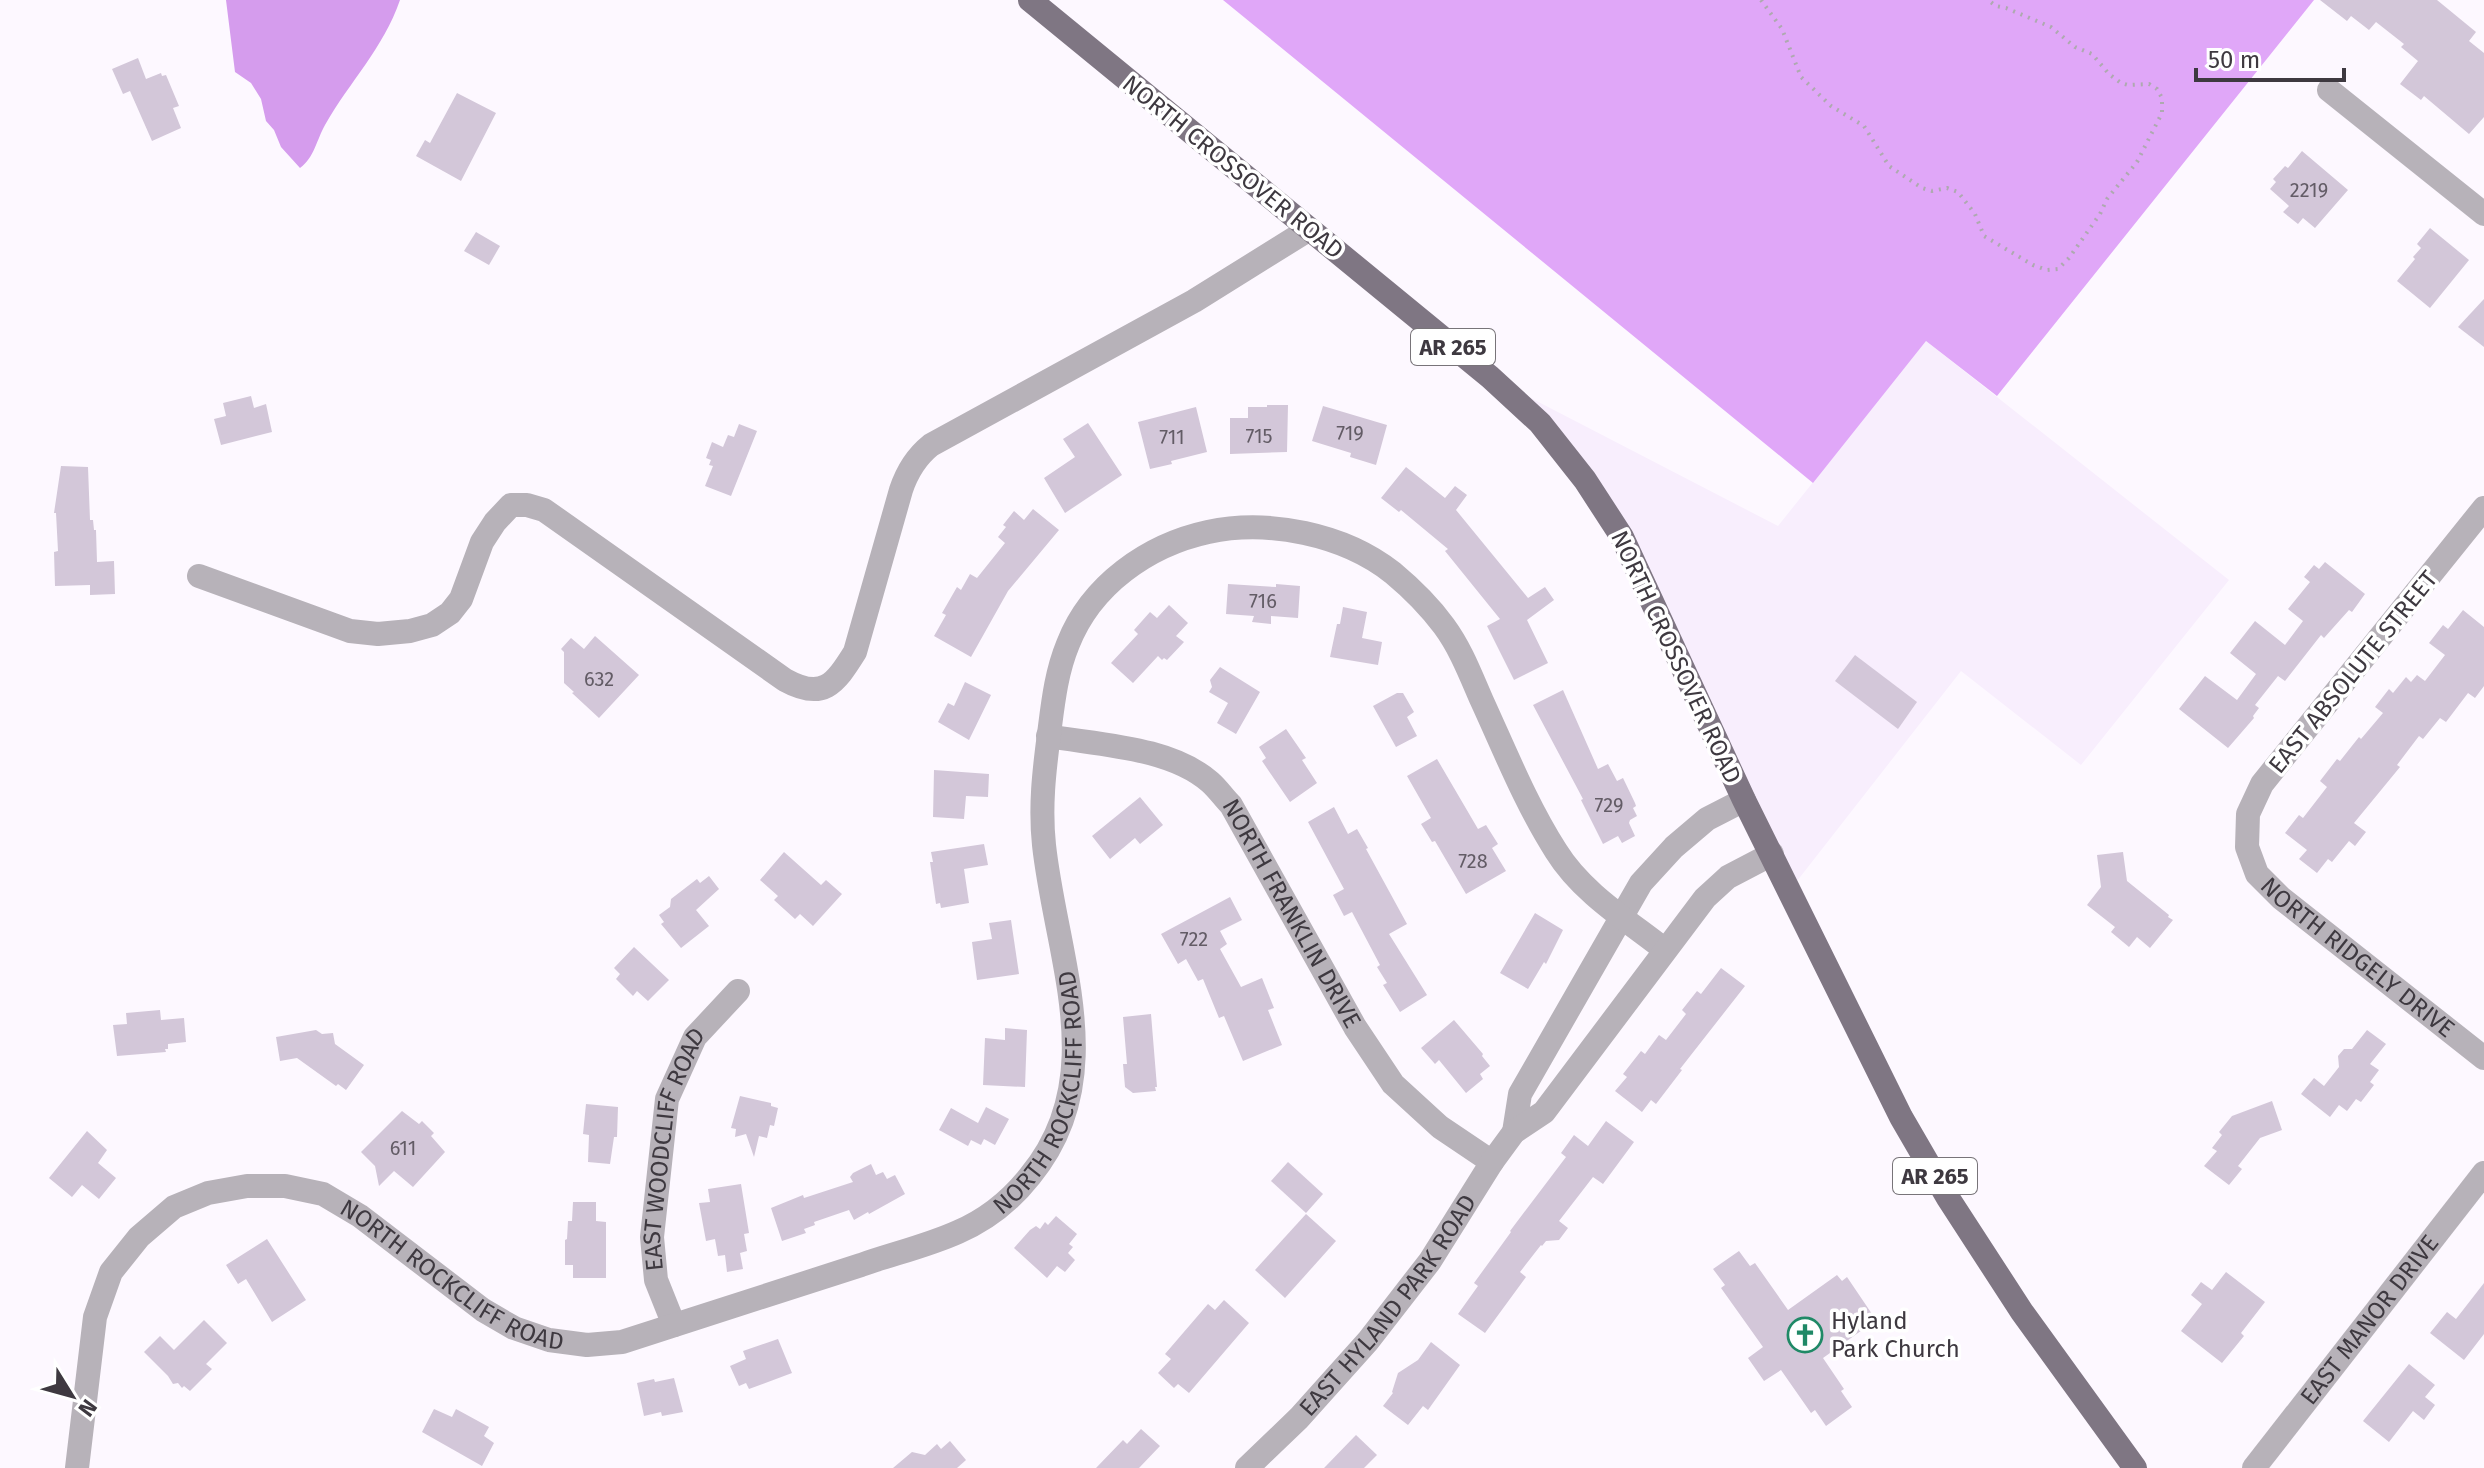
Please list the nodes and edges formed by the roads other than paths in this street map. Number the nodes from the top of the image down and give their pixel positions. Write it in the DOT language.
graph roads {
  1 [pos="1030,0"];
  2 [pos="2329,90"];
  3 [pos="2484,214"];
  4 [pos="1308,230"];
  5 [pos="2484,508"];
  6 [pos="199,576"];
  7 [pos="1048,736"];
  8 [pos="1744,800"];
  9 [pos="2247,847"];
  10 [pos="1772,854"];
  11 [pos="1621,916"];
  12 [pos="1665,950"];
  13 [pos="738,991"];
  14 [pos="2484,1058"];
  15 [pos="1514,1132"];
  16 [pos="1492,1162"];
  17 [pos="2484,1173"];
  18 [pos="674,1325"];
  19 [pos="77,1468"];
  20 [pos="1247,1468"];
  21 [pos="2135,1468"];
  22 [pos="2254,1468"];
  1 -- 4 [label="main road, NORTH CROSSOVER ROAD / AR 265"];
  2 -- 3 [label="street"];
  4 -- 6 [label="street"];
  4 -- 8 [label="main road, NORTH CROSSOVER ROAD / AR 265"];
  5 -- 9 [label="street, EAST ABSOLUTE STREET"];
  7 -- 11 [label="street, NORTH ROCKCLIFF ROAD"];
  7 -- 16 [label="street, NORTH FRANKLIN DRIVE"];
  7 -- 18 [label="street, NORTH ROCKCLIFF ROAD"];
  8 -- 10 [label="main road, NORTH CROSSOVER ROAD / AR 265"];
  8 -- 11 [label="street, EAST HYLAND PARK ROAD"];
  9 -- 14 [label="street, NORTH RIDGELY DRIVE"];
  10 -- 12 [label="street, EAST HYLAND PARK ROAD"];
  10 -- 21 [label="main road, NORTH CROSSOVER ROAD / AR 265"];
  11 -- 12 [label="street, NORTH ROCKCLIFF ROAD"];
  11 -- 15 [label="street, EAST HYLAND PARK ROAD"];
  12 -- 15 [label="street, EAST HYLAND PARK ROAD"];
  13 -- 18 [label="street, EAST WOODCLIFF ROAD"];
  15 -- 16 [label="street, EAST HYLAND PARK ROAD"];
  16 -- 20 [label="street, EAST HYLAND PARK ROAD"];
  17 -- 22 [label="street, EAST MANOR DRIVE"];
  18 -- 19 [label="street, NORTH ROCKCLIFF ROAD"];
}
